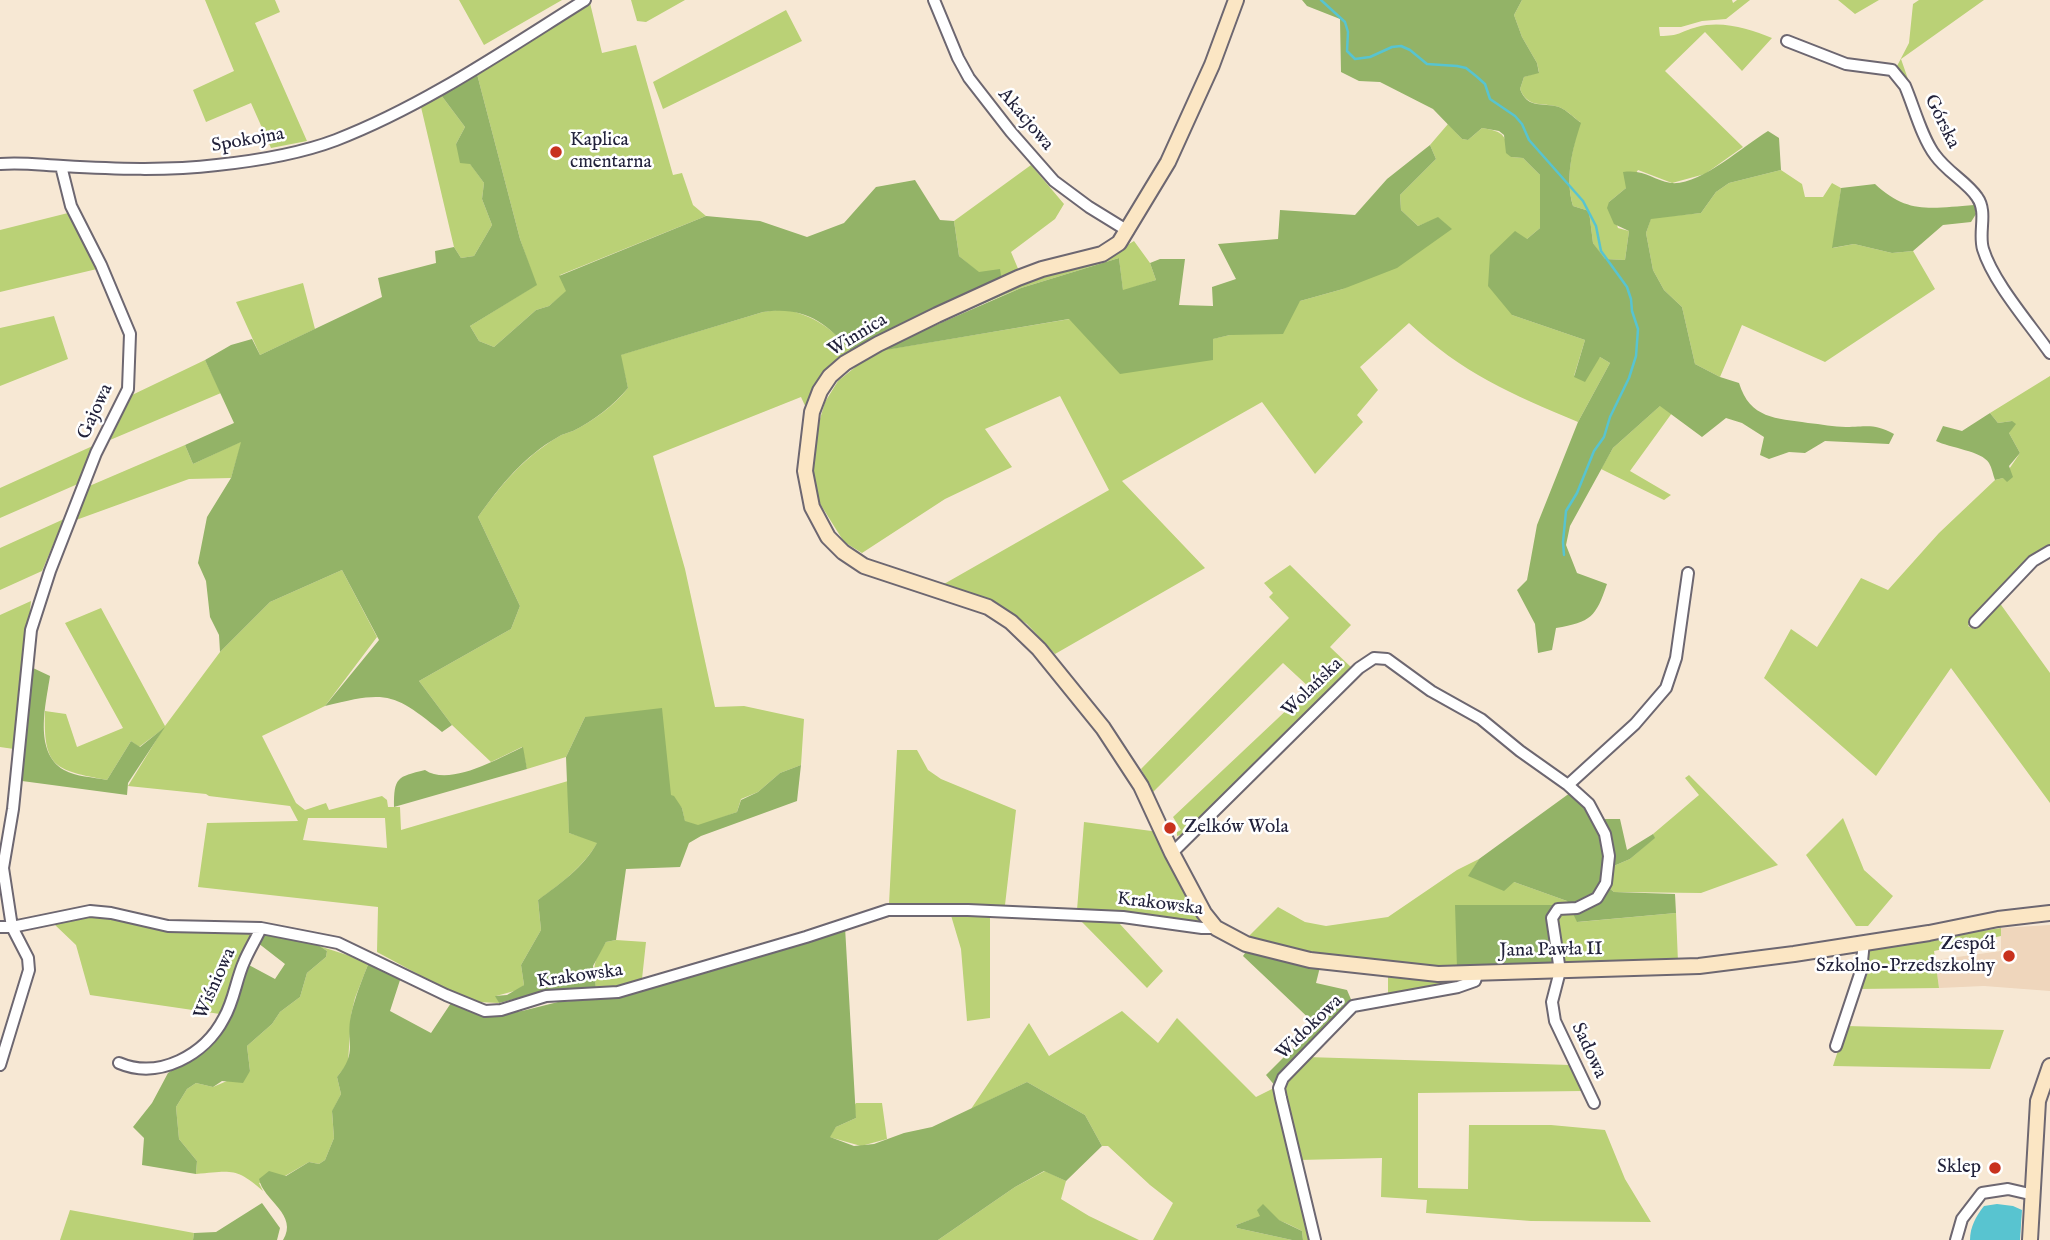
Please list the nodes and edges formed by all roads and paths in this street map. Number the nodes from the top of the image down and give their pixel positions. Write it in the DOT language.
graph roads {
  1 [pos="585,0"];
  2 [pos="934,0"];
  3 [pos="1236,0"];
  4 [pos="1787,41"];
  5 [pos="0,164"];
  6 [pos="61,166"];
  7 [pos="1128,231"];
  8 [pos="2050,353"];
  9 [pos="2050,551"];
  10 [pos="1688,573"];
  11 [pos="1975,622"];
  12 [pos="1568,785"];
  13 [pos="1141,786"];
  14 [pos="1172,853"];
  15 [pos="2050,913"];
  16 [pos="0,927"];
  17 [pos="12,927"];
  18 [pos="261,928"];
  19 [pos="1216,928"];
  20 [pos="1864,942"];
  21 [pos="1560,971"];
  22 [pos="1478,972"];
  23 [pos="1836,1046"];
  24 [pos="119,1063"];
  25 [pos="0,1065"];
  26 [pos="2050,1066"];
  27 [pos="1594,1103"];
  28 [pos="2034,1195"];
  29 [pos="1315,1240"];
  30 [pos="1955,1240"];
  31 [pos="2030,1240"];
  1 -- 6 [label="street, Spokojna"];
  2 -- 7 [label="street, Akacjowa"];
  3 -- 7 [label="street, Winnica"];
  4 -- 8 [label="street, Górska"];
  5 -- 6 [label="street, Spokojna"];
  6 -- 17 [label="street, Gajowa"];
  7 -- 13 [label="street, Winnica"];
  9 -- 11 [label="street"];
  10 -- 12 [label="street"];
  12 -- 14 [label="street, Wolańska"];
  12 -- 21 [label="street, Wolańska"];
  13 -- 14 [label="street, Jana Pawła II"];
  14 -- 19 [label="street, Jana Pawła II"];
  15 -- 20 [label="street, Jana Pawła II"];
  16 -- 17 [label="street, Krakowska"];
  17 -- 18 [label="street, Krakowska"];
  17 -- 25 [label="street, Gajowa"];
  18 -- 19 [label="street, Krakowska"];
  18 -- 24 [label="street, Wiśniowa"];
  19 -- 22 [label="street, Jana Pawła II"];
  20 -- 21 [label="street, Jana Pawła II"];
  20 -- 23 [label="street"];
  21 -- 22 [label="street, Jana Pawła II"];
  21 -- 27 [label="street, Sadowa"];
  22 -- 29 [label="street, Widokowa"];
  26 -- 28 [label="street"];
  28 -- 30 [label="street"];
  28 -- 31 [label="street"];
}
